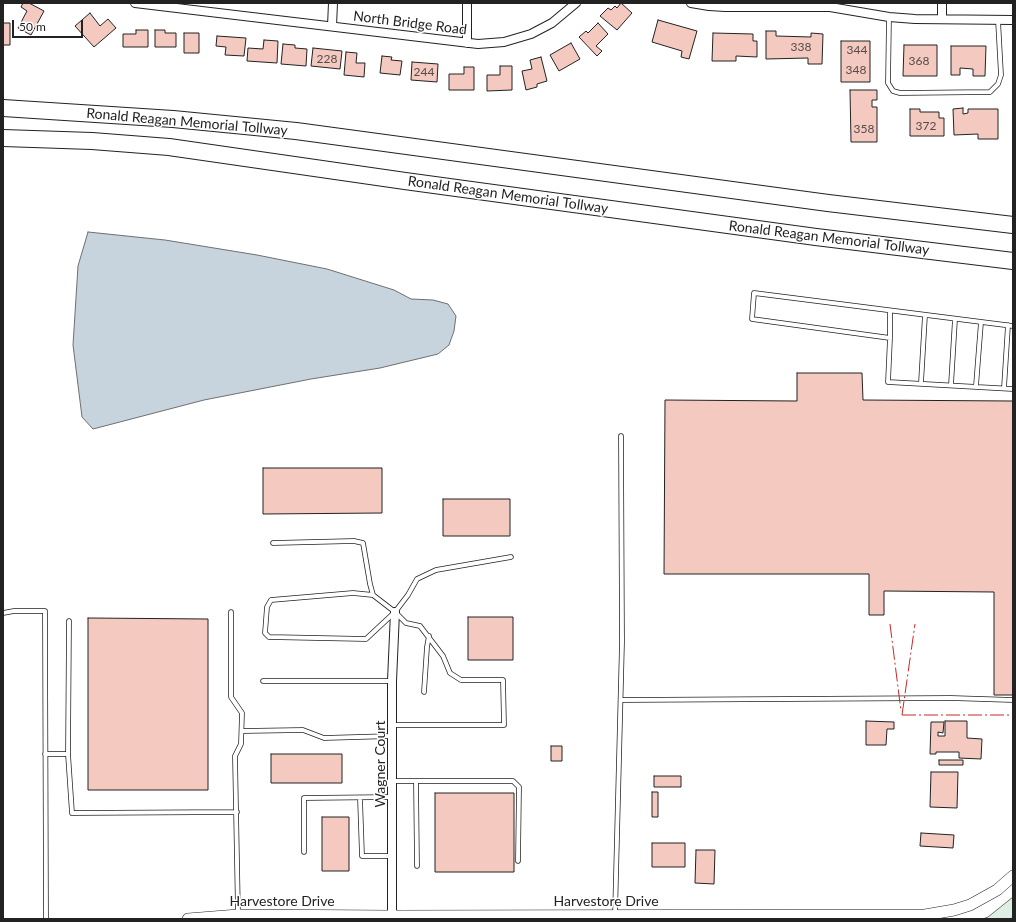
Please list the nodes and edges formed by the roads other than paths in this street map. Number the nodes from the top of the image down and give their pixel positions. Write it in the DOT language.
graph roads {
  1 [pos="135,3"];
  2 [pos="333,3"];
  3 [pos="467,3"];
  4 [pos="576,3"];
  5 [pos="691,3"];
  6 [pos="942,3"];
  7 [pos="754,5"];
  8 [pos="889,18"];
  9 [pos="942,19"];
  10 [pos="998,20"];
  11 [pos="1013,20"];
  12 [pos="332,26"];
  13 [pos="467,43"];
  14 [pos="3,108"];
  15 [pos="3,138"];
  16 [pos="1013,225"];
  17 [pos="1013,261"];
  18 [pos="890,311"];
  19 [pos="924,315"];
  20 [pos="955,319"];
  21 [pos="981,322"];
  22 [pos="1008,325"];
  23 [pos="1013,326"];
  24 [pos="890,338"];
  25 [pos="921,383"];
  26 [pos="951,385"];
  27 [pos="976,386"];
  28 [pos="1004,388"];
  29 [pos="1013,388"];
  30 [pos="622,436"];
  31 [pos="274,543"];
  32 [pos="511,557"];
  33 [pos="374,595"];
  34 [pos="231,612"];
  35 [pos="395,612"];
  36 [pos="3,613"];
  37 [pos="69,621"];
  38 [pos="429,636"];
  39 [pos="263,681"];
  40 [pos="392,681"];
  41 [pos="424,692"];
  42 [pos="621,700"];
  43 [pos="1013,700"];
  44 [pos="393,725"];
  45 [pos="242,731"];
  46 [pos="393,736"];
  47 [pos="45,754"];
  48 [pos="68,754"];
  49 [pos="392,781"];
  50 [pos="416,781"];
  51 [pos="392,797"];
  52 [pos="360,798"];
  53 [pos="237,812"];
  54 [pos="304,852"];
  55 [pos="392,856"];
  56 [pos="518,861"];
  57 [pos="417,866"];
  58 [pos="1013,876"];
  59 [pos="238,915"];
  60 [pos="392,916"];
  61 [pos="616,916"];
  62 [pos="501,917"];
  63 [pos="556,917"];
  64 [pos="765,917"];
  65 [pos="857,917"];
  66 [pos="46,919"];
  67 [pos="188,919"];
  1 -- 12 [label="street, North Bridge Road"];
  2 -- 12 [label="street"];
  3 -- 13 [label="street"];
  4 -- 13 [label="street, North Bridge Road"];
  5 -- 7 [label="street"];
  6 -- 9 [label="street"];
  7 -- 8 [label="street"];
  8 -- 9 [label="street"];
  8 -- 10 [label="lane"];
  9 -- 10 [label="street"];
  10 -- 11 [label="street"];
  12 -- 13 [label="street, North Bridge Road"];
  14 -- 16 [label="highway, Ronald Reagan Memorial Tollway"];
  15 -- 17 [label="highway, Ronald Reagan Memorial Tollway"];
  18 -- 19 [label="lane"];
  18 -- 24 [label="lane"];
  18 -- 24 [label="lane"];
  19 -- 20 [label="lane"];
  19 -- 25 [label="lane"];
  20 -- 21 [label="lane"];
  20 -- 26 [label="lane"];
  21 -- 22 [label="lane"];
  21 -- 27 [label="lane"];
  22 -- 23 [label="lane"];
  22 -- 28 [label="lane"];
  24 -- 25 [label="lane"];
  25 -- 26 [label="lane"];
  26 -- 27 [label="lane"];
  27 -- 28 [label="lane"];
  28 -- 29 [label="lane"];
  30 -- 42 [label="lane"];
  31 -- 33 [label="lane"];
  32 -- 35 [label="lane"];
  33 -- 35 [label="lane"];
  33 -- 35 [label="lane"];
  34 -- 45 [label="lane"];
  35 -- 38 [label="lane"];
  35 -- 40 [label="street, Wagner Court"];
  36 -- 47 [label="lane"];
  37 -- 48 [label="lane"];
  38 -- 41 [label="lane"];
  38 -- 44 [label="lane"];
  39 -- 40 [label="lane"];
  40 -- 44 [label="street, Wagner Court"];
  42 -- 43 [label="lane"];
  42 -- 61 [label="lane"];
  44 -- 46 [label="street, Wagner Court"];
  45 -- 46 [label="lane"];
  45 -- 53 [label="lane"];
  46 -- 49 [label="street, Wagner Court"];
  47 -- 48 [label="lane"];
  47 -- 66 [label="lane"];
  48 -- 53 [label="lane"];
  49 -- 50 [label="lane"];
  49 -- 51 [label="street, Wagner Court"];
  50 -- 56 [label="lane"];
  50 -- 57 [label="lane"];
  51 -- 52 [label="lane"];
  51 -- 55 [label="street, Wagner Court"];
  52 -- 54 [label="lane"];
  52 -- 55 [label="lane"];
  53 -- 59 [label="lane"];
  55 -- 60 [label="street, Wagner Court"];
  58 -- 65 [label="street, Harvestore Drive"];
  59 -- 60 [label="street, Harvestore Drive"];
  59 -- 67 [label="street, Harvestore Drive"];
  60 -- 62 [label="street, Harvestore Drive"];
  61 -- 63 [label="street, Harvestore Drive"];
  61 -- 64 [label="street, Harvestore Drive"];
  62 -- 63 [label="street, Harvestore Drive"];
  64 -- 65 [label="street, Harvestore Drive"];
}
